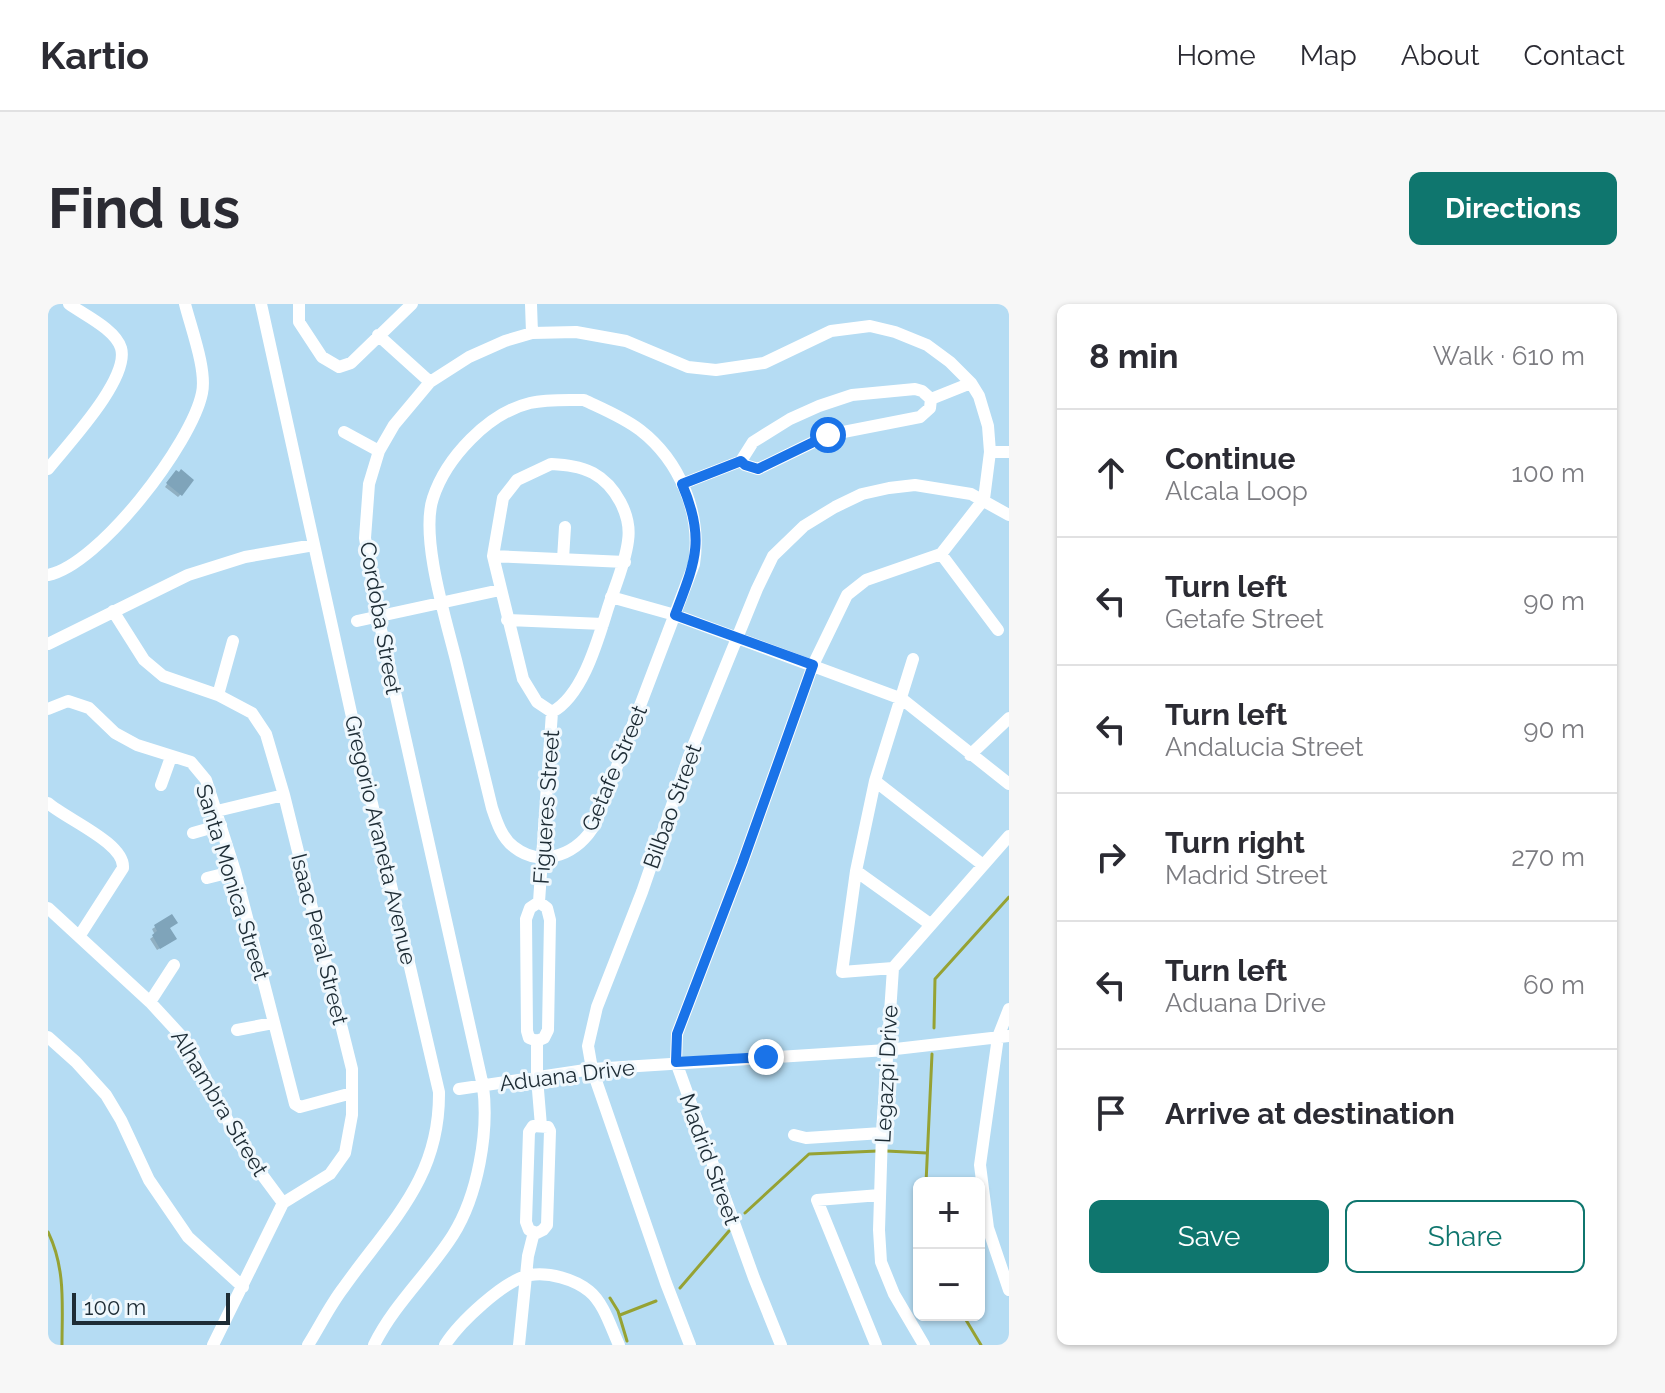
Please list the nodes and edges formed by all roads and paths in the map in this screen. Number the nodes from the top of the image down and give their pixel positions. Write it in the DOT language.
graph roads {
  1 [pos="69,304"];
  2 [pos="185,304"];
  3 [pos="261,304"];
  4 [pos="299,304"];
  5 [pos="412,304"];
  6 [pos="531,304"];
  7 [pos="532,333"];
  8 [pos="378,335"];
  9 [pos="430,382"];
  10 [pos="971,383"];
  11 [pos="931,399"];
  12 [pos="344,432"];
  13 [pos="379,451"];
  14 [pos="990,452"];
  15 [pos="1009,452"];
  16 [pos="741,461"];
  17 [pos="48,469"];
  18 [pos="682,484"];
  19 [pos="984,499"];
  20 [pos="1009,515"];
  21 [pos="565,527"];
  22 [pos="314,545"];
  23 [pos="941,554"];
  24 [pos="493,556"];
  25 [pos="563,559"];
  26 [pos="625,562"];
  27 [pos="48,575"];
  28 [pos="500,590"];
  29 [pos="611,597"];
  30 [pos="442,602"];
  31 [pos="113,611"];
  32 [pos="675,615"];
  33 [pos="378,616"];
  34 [pos="507,620"];
  35 [pos="357,621"];
  36 [pos="603,624"];
  37 [pos="998,630"];
  38 [pos="737,639"];
  39 [pos="233,641"];
  40 [pos="48,644"];
  41 [pos="913,659"];
  42 [pos="813,665"];
  43 [pos="218,695"];
  44 [pos="902,699"];
  45 [pos="48,709"];
  46 [pos="552,712"];
  47 [pos="1009,718"];
  48 [pos="970,755"];
  49 [pos="171,757"];
  50 [pos="875,781"];
  51 [pos="1009,784"];
  52 [pos="161,785"];
  53 [pos="284,795"];
  54 [pos="48,803"];
  55 [pos="217,811"];
  56 [pos="221,825"];
  57 [pos="193,833"];
  58 [pos="1009,836"];
  59 [pos="544,858"];
  60 [pos="983,865"];
  61 [pos="235,871"];
  62 [pos="856,871"];
  63 [pos="207,878"];
  64 [pos="539,902"];
  65 [pos="48,908"];
  66 [pos="930,924"];
  67 [pos="80,935"];
  68 [pos="174,965"];
  69 [pos="893,968"];
  70 [pos="150,1002"];
  71 [pos="1009,1009"];
  72 [pos="273,1023"];
  73 [pos="237,1030"];
  74 [pos="48,1037"];
  75 [pos="1003,1037"];
  76 [pos="537,1041"];
  77 [pos="887,1050"];
  78 [pos="676,1062"];
  79 [pos="592,1069"];
  80 [pos="537,1078"];
  81 [pos="483,1086"];
  82 [pos="459,1089"];
  83 [pos="352,1093"];
  84 [pos="541,1126"];
  85 [pos="882,1133"];
  86 [pos="794,1135"];
  87 [pos="880,1195"];
  88 [pos="283,1203"];
  89 [pos="534,1232"];
  90 [pos="526,1276"];
  91 [pos="243,1287"];
  92 [pos="1009,1290"];
  93 [pos="213,1345"];
  94 [pos="308,1345"];
  95 [pos="374,1345"];
  96 [pos="445,1345"];
  97 [pos="519,1345"];
  98 [pos="619,1345"];
  99 [pos="690,1345"];
  100 [pos="781,1345"];
  101 [pos="876,1345"];
  102 [pos="924,1345"];
  1 -- 17 [label="street"];
  2 -- 27 [label="street"];
  3 -- 22 [label="street, Gregorio Araneta Avenue"];
  4 -- 8 [label="street"];
  5 -- 8 [label="street"];
  6 -- 7 [label="street"];
  7 -- 9 [label="street, Cordoba Street"];
  7 -- 10 [label="street, Cordoba Street"];
  8 -- 9 [label="street"];
  9 -- 13 [label="street, Cordoba Street"];
  10 -- 11 [label="street"];
  10 -- 14 [label="street, Cordoba Street"];
  11 -- 16 [label="street"];
  11 -- 16 [label="street"];
  12 -- 13 [label="street"];
  13 -- 33 [label="street, Cordoba Street"];
  14 -- 15 [label="street"];
  14 -- 19 [label="street, Cordoba Street"];
  16 -- 18 [label="street"];
  18 -- 30 [label="street, Getafe Street"];
  18 -- 32 [label="street, Getafe Street"];
  19 -- 20 [label="street, Bilbao Street"];
  19 -- 23 [label="street"];
  19 -- 38 [label="street, Bilbao Street"];
  21 -- 25 [label="street"];
  22 -- 31 [label="street"];
  22 -- 94 [label="street, Gregorio Araneta Avenue"];
  23 -- 37 [label="street"];
  23 -- 42 [label="street, Madrid Street"];
  24 -- 25 [label="street"];
  24 -- 26 [label="street"];
  24 -- 28 [label="street"];
  25 -- 26 [label="street"];
  26 -- 29 [label="street"];
  28 -- 30 [label="street"];
  28 -- 34 [label="street"];
  29 -- 32 [label="street"];
  29 -- 36 [label="street"];
  30 -- 33 [label="street"];
  30 -- 59 [label="street, Getafe Street"];
  31 -- 40 [label="street"];
  31 -- 43 [label="street, Isaac Peral Street"];
  32 -- 38 [label="street"];
  32 -- 59 [label="street, Getafe Street"];
  33 -- 35 [label="street"];
  33 -- 81 [label="street, Cordoba Street"];
  34 -- 36 [label="street"];
  34 -- 46 [label="street"];
  36 -- 46 [label="street"];
  38 -- 42 [label="street"];
  38 -- 79 [label="street, Bilbao Street"];
  39 -- 43 [label="street"];
  41 -- 44 [label="street"];
  42 -- 44 [label="street"];
  42 -- 78 [label="street, Madrid Street"];
  43 -- 53 [label="street, Isaac Peral Street"];
  44 -- 48 [label="street"];
  44 -- 50 [label="street"];
  45 -- 49 [label="street, Santa Monica Street"];
  46 -- 59 [label="street, Figueres Street"];
  47 -- 48 [label="street"];
  48 -- 51 [label="street"];
  49 -- 52 [label="street"];
  49 -- 55 [label="street, Santa Monica Street"];
  50 -- 60 [label="street"];
  50 -- 62 [label="street"];
  53 -- 55 [label="street"];
  53 -- 83 [label="street, Isaac Peral Street"];
  54 -- 67 [label="street"];
  55 -- 56 [label="street, Santa Monica Street"];
  56 -- 57 [label="street"];
  56 -- 61 [label="street, Santa Monica Street"];
  58 -- 60 [label="street"];
  59 -- 64 [label="street, Figueres Street"];
  60 -- 66 [label="street"];
  61 -- 63 [label="street"];
  61 -- 72 [label="street, Santa Monica Street"];
  62 -- 66 [label="street"];
  62 -- 69 [label="street"];
  64 -- 76 [label="street, Figueres Street"];
  64 -- 76 [label="street, Figueres Street"];
  65 -- 67 [label="street, Alhambra Street"];
  66 -- 69 [label="street"];
  67 -- 70 [label="street, Alhambra Street"];
  68 -- 70 [label="street"];
  69 -- 77 [label="street, Legazpi Drive"];
  70 -- 88 [label="street, Alhambra Street"];
  71 -- 75 [label="street"];
  72 -- 73 [label="street"];
  72 -- 83 [label="street, Santa Monica Street"];
  74 -- 91 [label="street"];
  75 -- 77 [label="street, Aduana Drive"];
  75 -- 92 [label="street"];
  76 -- 80 [label="street, Figueres Street"];
  77 -- 78 [label="street, Aduana Drive"];
  77 -- 85 [label="street, Legazpi Drive"];
  78 -- 79 [label="street, Aduana Drive"];
  78 -- 100 [label="street, Madrid Street"];
  79 -- 80 [label="street, Aduana Drive"];
  79 -- 99 [label="street, Bilbao Street"];
  80 -- 81 [label="street, Aduana Drive"];
  80 -- 84 [label="street, Figueres Street"];
  81 -- 82 [label="street, Aduana Drive"];
  81 -- 95 [label="street, Cordoba Street"];
  83 -- 88 [label="street, Isaac Peral Street"];
  84 -- 89 [label="street"];
  84 -- 89 [label="street, Figueres Street"];
  85 -- 86 [label="street"];
  85 -- 87 [label="street, Legazpi Drive"];
  87 -- 101 [label="street"];
  87 -- 102 [label="street, Legazpi Drive"];
  88 -- 91 [label="street"];
  89 -- 90 [label="street"];
  90 -- 96 [label="street"];
  90 -- 97 [label="street"];
  90 -- 98 [label="street"];
  91 -- 93 [label="street"];
}
